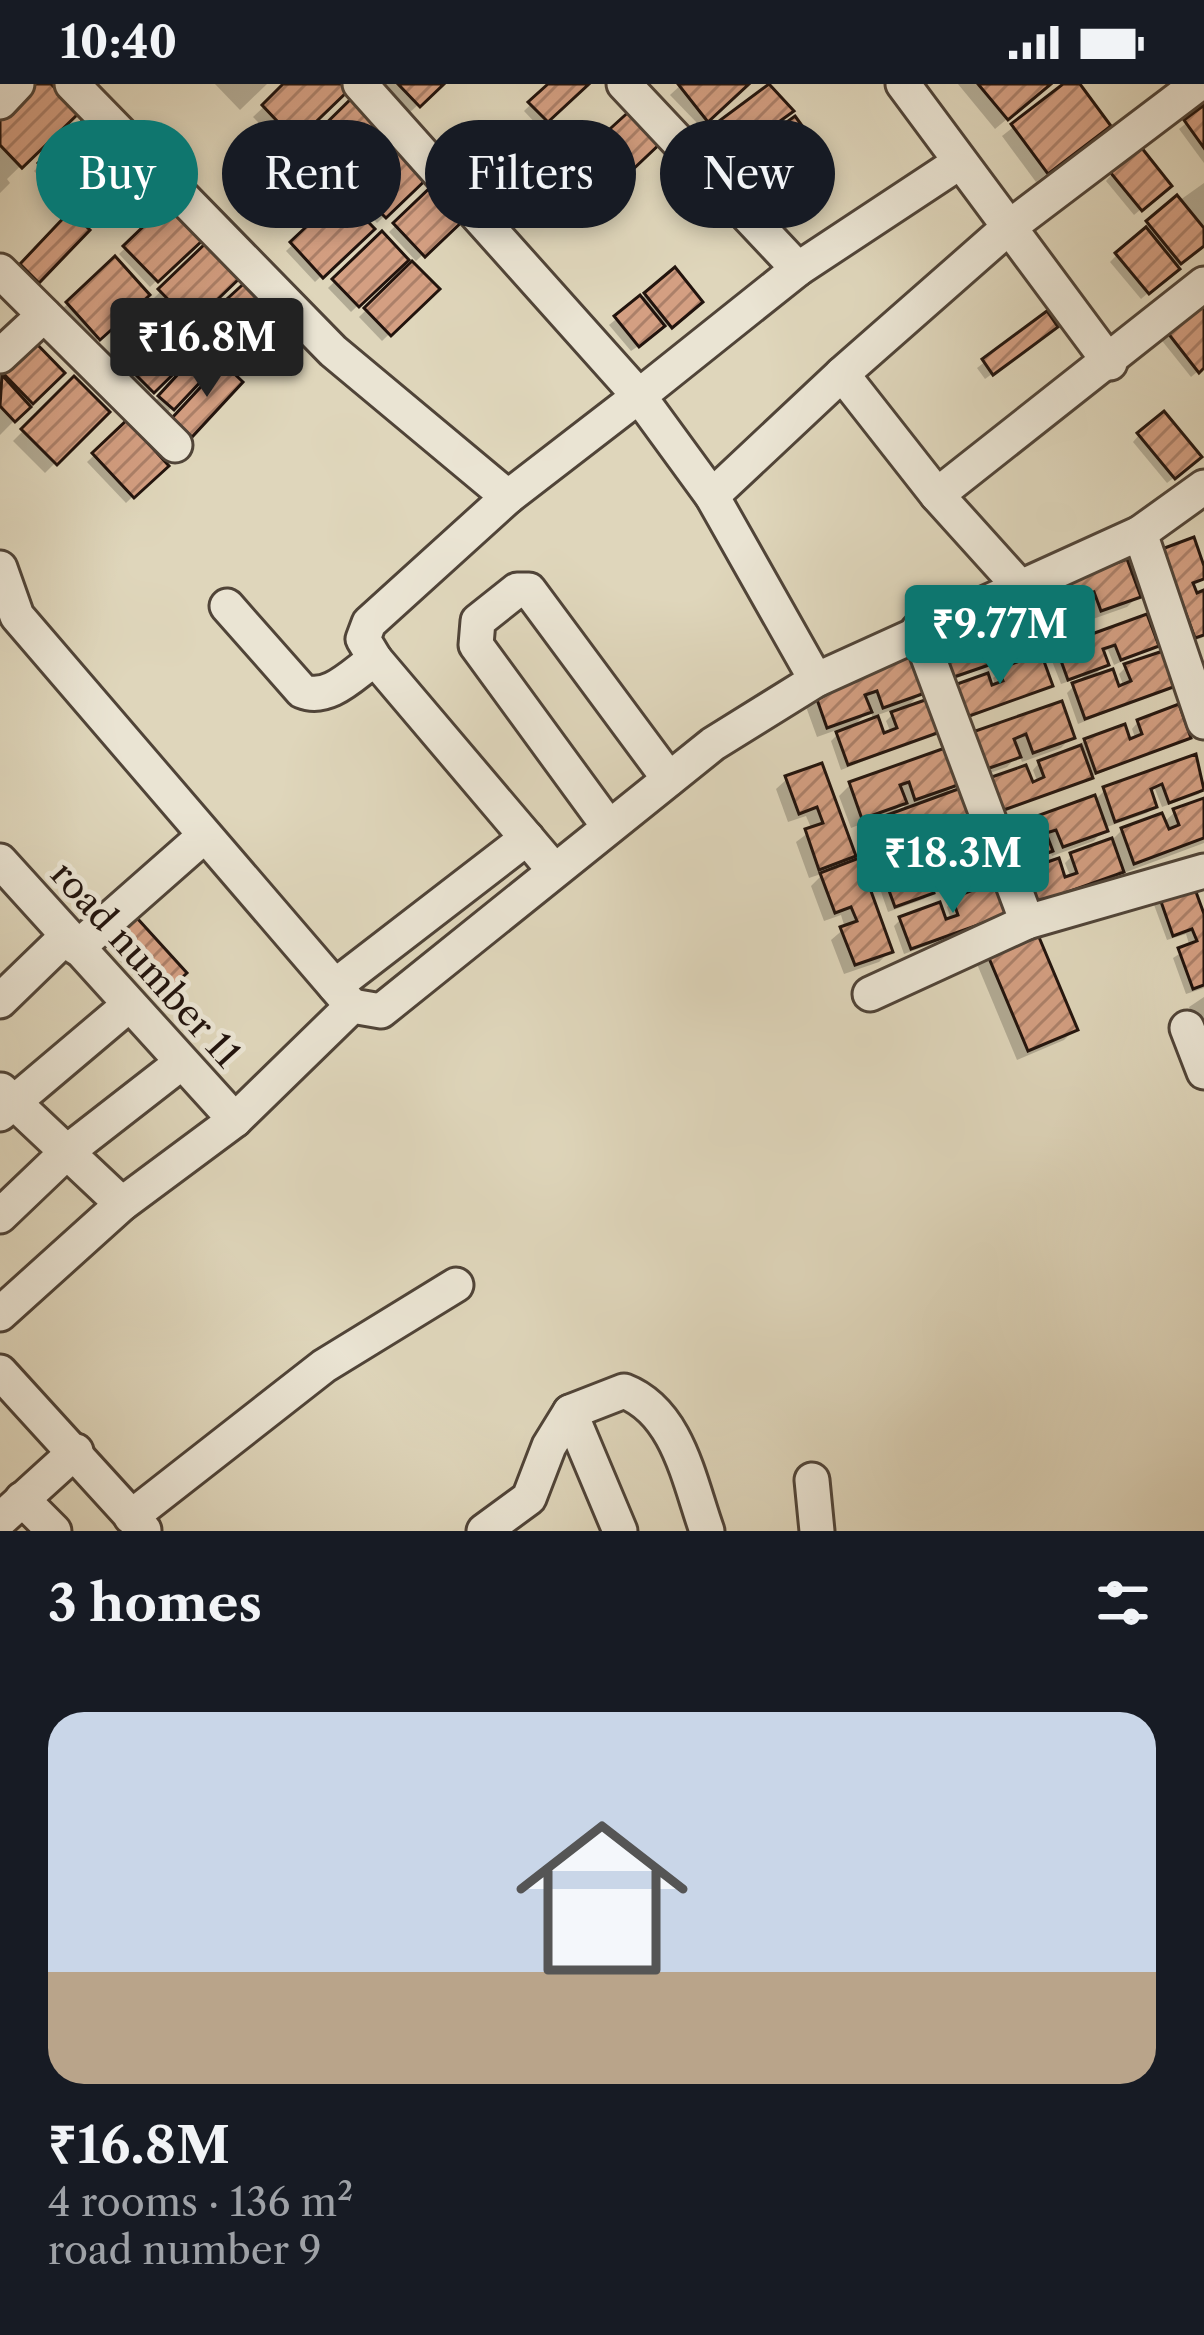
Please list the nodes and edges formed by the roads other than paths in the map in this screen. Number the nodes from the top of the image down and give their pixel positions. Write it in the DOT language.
graph roads {
  1 [pos="16,84"];
  2 [pos="72,84"];
  3 [pos="360,84"];
  4 [pos="624,84"];
  5 [pos="902,84"];
  6 [pos="1198,84"];
  7 [pos="0,102"];
  8 [pos="960,162"];
  9 [pos="1009,228"];
  10 [pos="798,269"];
  11 [pos="0,271"];
  12 [pos="1204,284"];
  13 [pos="44,315"];
  14 [pos="0,356"];
  15 [pos="1110,363"];
  16 [pos="842,374"];
  17 [pos="639,396"];
  18 [pos="175,445"];
  19 [pos="1204,487"];
  20 [pos="937,495"];
  21 [pos="712,496"];
  22 [pos="508,497"];
  23 [pos="1140,533"];
  24 [pos="0,568"];
  25 [pos="1020,587"];
  26 [pos="227,606"];
  27 [pos="918,630"];
  28 [pos="375,658"];
  29 [pos="816,680"];
  30 [pos="1200,702"];
  31 [pos="669,778"];
  32 [pos="608,827"];
  33 [pos="202,837"];
  34 [pos="527,838"];
  35 [pos="0,861"];
  36 [pos="554,870"];
  37 [pos="1201,881"];
  38 [pos="1027,922"];
  39 [pos="72,942"];
  40 [pos="870,994"];
  41 [pos="343,996"];
  42 [pos="0,1000"];
  43 [pos="129,1005"];
  44 [pos="1187,1028"];
  45 [pos="181,1063"];
  46 [pos="1204,1072"];
  47 [pos="4,1102"];
  48 [pos="236,1120"];
  49 [pos="68,1151"];
  50 [pos="122,1204"];
  51 [pos="0,1216"];
  52 [pos="456,1285"];
  53 [pos="0,1314"];
  54 [pos="0,1372"];
  55 [pos="570,1412"];
  56 [pos="76,1451"];
  57 [pos="812,1480"];
  58 [pos="11,1509"];
  59 [pos="138,1524"];
  60 [pos="53,1531"];
  61 [pos="484,1531"];
  62 [pos="620,1531"];
  63 [pos="707,1531"];
  64 [pos="817,1531"];
  1 -- 7 [label="street"];
  2 -- 22 [label="street"];
  3 -- 17 [label="street"];
  4 -- 10 [label="street"];
  5 -- 8 [label="street"];
  6 -- 9 [label="street"];
  8 -- 9 [label="street"];
  8 -- 10 [label="street"];
  9 -- 15 [label="street"];
  9 -- 16 [label="street"];
  10 -- 17 [label="street"];
  11 -- 13 [label="street"];
  12 -- 15 [label="street"];
  13 -- 14 [label="street"];
  13 -- 18 [label="street"];
  15 -- 20 [label="street"];
  16 -- 20 [label="street"];
  16 -- 21 [label="street"];
  17 -- 21 [label="street"];
  17 -- 22 [label="street"];
  19 -- 23 [label="street"];
  20 -- 25 [label="street"];
  21 -- 29 [label="street"];
  22 -- 28 [label="street"];
  23 -- 25 [label="street"];
  23 -- 30 [label="street"];
  24 -- 33 [label="street"];
  25 -- 27 [label="street"];
  26 -- 28 [label="street"];
  27 -- 29 [label="street"];
  27 -- 38 [label="street"];
  28 -- 34 [label="street"];
  29 -- 31 [label="street"];
  31 -- 32 [label="street"];
  31 -- 32 [label="street"];
  32 -- 36 [label="street"];
  33 -- 39 [label="street"];
  33 -- 41 [label="street"];
  34 -- 36 [label="street"];
  34 -- 41 [label="street"];
  35 -- 39 [label="street, road number 11"];
  36 -- 41 [label="street"];
  37 -- 38 [label="street"];
  38 -- 40 [label="street"];
  39 -- 42 [label="street"];
  39 -- 43 [label="street, road number 11"];
  41 -- 48 [label="street"];
  43 -- 45 [label="street, road number 11"];
  43 -- 47 [label="street"];
  44 -- 46 [label="street"];
  45 -- 48 [label="street, road number 11"];
  45 -- 49 [label="street"];
  47 -- 49 [label="street"];
  48 -- 50 [label="street"];
  49 -- 50 [label="street"];
  49 -- 51 [label="street"];
  50 -- 53 [label="street"];
  52 -- 59 [label="street"];
  54 -- 56 [label="street"];
  55 -- 61 [label="street"];
  55 -- 62 [label="street"];
  55 -- 63 [label="street"];
  56 -- 58 [label="street"];
  56 -- 59 [label="street"];
  57 -- 64 [label="street"];
  58 -- 60 [label="street"];
}
